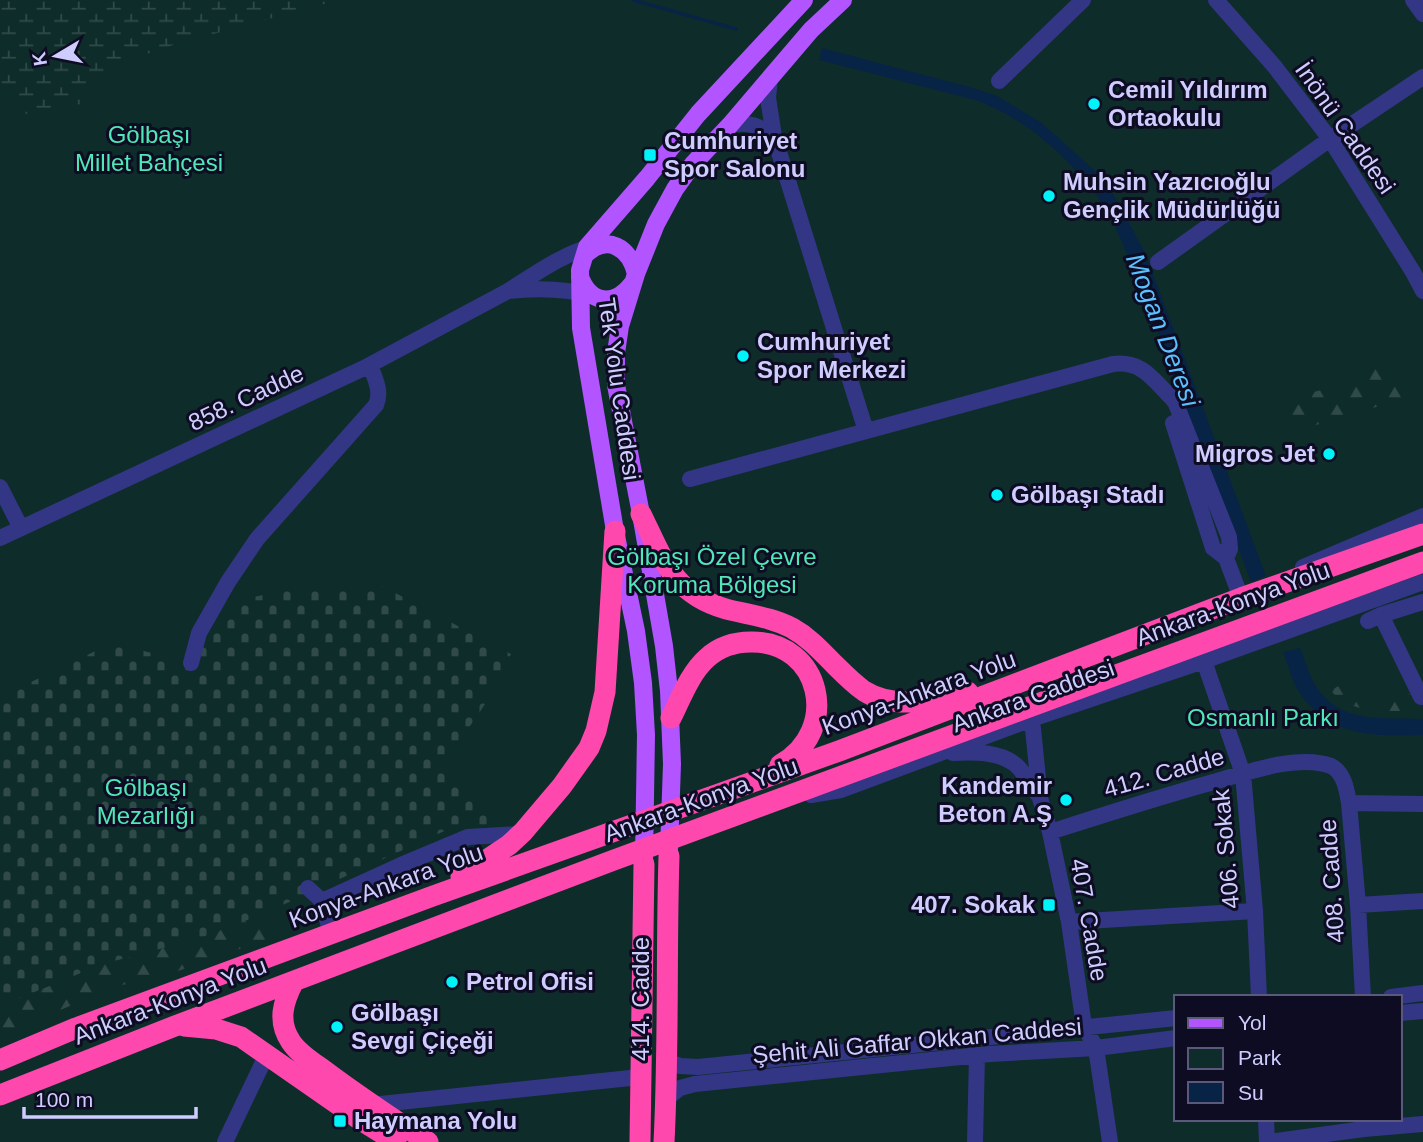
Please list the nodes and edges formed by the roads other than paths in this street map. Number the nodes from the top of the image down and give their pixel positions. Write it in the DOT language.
graph roads {
  1 [pos="804,0"];
  2 [pos="843,0"];
  3 [pos="1083,0"];
  4 [pos="1216,0"];
  5 [pos="1413,0"];
  6 [pos="1423,14"];
  7 [pos="1423,77"];
  8 [pos="770,78"];
  9 [pos="999,81"];
  10 [pos="730,125"];
  11 [pos="774,136"];
  12 [pos="1330,139"];
  13 [pos="1158,262"];
  14 [pos="585,264"];
  15 [pos="634,279"];
  16 [pos="508,291"];
  17 [pos="1423,291"];
  18 [pos="370,365"];
  19 [pos="866,431"];
  20 [pos="690,479"];
  21 [pos="0,487"];
  22 [pos="641,514"];
  23 [pos="1423,516"];
  24 [pos="21,528"];
  25 [pos="615,531"];
  26 [pos="1423,534"];
  27 [pos="0,538"];
  28 [pos="1423,562"];
  29 [pos="1423,582"];
  30 [pos="1278,585"];
  31 [pos="1241,598"];
  32 [pos="1423,602"];
  33 [pos="1204,661"];
  34 [pos="191,663"];
  35 [pos="1035,678"];
  36 [pos="1421,697"];
  37 [pos="671,718"];
  38 [pos="1032,719"];
  39 [pos="937,755"];
  40 [pos="1333,767"];
  41 [pos="1243,774"];
  42 [pos="744,785"];
  43 [pos="1040,798"];
  44 [pos="774,800"];
  45 [pos="1349,803"];
  46 [pos="1423,804"];
  47 [pos="1049,832"];
  48 [pos="520,834"];
  49 [pos="669,856"];
  50 [pos="644,864"];
  51 [pos="308,888"];
  52 [pos="432,896"];
  53 [pos="322,901"];
  54 [pos="1423,901"];
  55 [pos="1358,905"];
  56 [pos="1255,911"];
  57 [pos="1069,922"];
  58 [pos="331,934"];
  59 [pos="294,981"];
  60 [pos="1423,993"];
  61 [pos="1259,995"];
  62 [pos="1363,995"];
  63 [pos="1402,996"];
  64 [pos="1423,1011"];
  65 [pos="1402,1013"];
  66 [pos="1174,1018"];
  67 [pos="175,1026"];
  68 [pos="1084,1026"];
  69 [pos="1174,1038"];
  70 [pos="1096,1048"];
  71 [pos="267,1054"];
  72 [pos="977,1055"];
  73 [pos="0,1059"];
  74 [pos="667,1060"];
  75 [pos="640,1077"];
  76 [pos="0,1095"];
  77 [pos="666,1099"];
  78 [pos="364,1111"];
  79 [pos="1266,1121"];
  80 [pos="1423,1124"];
  81 [pos="1364,1130"];
  82 [pos="225,1142"];
  83 [pos="396,1142"];
  84 [pos="428,1142"];
  85 [pos="640,1142"];
  86 [pos="664,1142"];
  87 [pos="975,1142"];
  88 [pos="1110,1142"];
  89 [pos="1267,1142"];
  1 -- 14 [label="main road"];
  2 -- 8 [label="main road, Tek Yolu Caddesi"];
  3 -- 9 [label="street"];
  4 -- 12 [label="street, İnönü Caddesi"];
  5 -- 6 [label="street"];
  7 -- 12 [label="street"];
  8 -- 10 [label="main road, Tek Yolu Caddesi"];
  8 -- 11 [label="street"];
  10 -- 11 [label="street"];
  10 -- 15 [label="main road, Tek Yolu Caddesi"];
  11 -- 19 [label="street"];
  12 -- 13 [label="street"];
  12 -- 17 [label="street, İnönü Caddesi"];
  14 -- 15 [label="main road"];
  14 -- 15 [label="main road"];
  14 -- 16 [label="street, 858. Cadde"];
  14 -- 16 [label="street, 858. Cadde"];
  14 -- 25 [label="main road, Tek Yolu Caddesi"];
  15 -- 22 [label="main road, Tek Yolu Caddesi"];
  16 -- 18 [label="street, 858. Cadde"];
  18 -- 24 [label="street, 858. Cadde"];
  18 -- 34 [label="street"];
  19 -- 20 [label="street"];
  19 -- 31 [label="street"];
  21 -- 24 [label="street"];
  22 -- 35 [label="highway"];
  22 -- 37 [label="main road, Tek Yolu Caddesi"];
  23 -- 30 [label="street"];
  24 -- 27 [label="street, 858. Cadde"];
  25 -- 48 [label="highway"];
  25 -- 50 [label="main road, Tek Yolu Caddesi"];
  26 -- 30 [label="highway, Konya-Ankara Yolu"];
  28 -- 44 [label="highway, Ankara-Konya Yolu"];
  29 -- 33 [label="street, Ankara Caddesi"];
  30 -- 31 [label="highway, Konya-Ankara Yolu"];
  31 -- 35 [label="highway, Konya-Ankara Yolu"];
  32 -- 36 [label="street"];
  33 -- 38 [label="street, Ankara Caddesi"];
  33 -- 41 [label="street, 406. Sokak"];
  35 -- 42 [label="highway, Konya-Ankara Yolu"];
  37 -- 42 [label="highway"];
  37 -- 49 [label="main road, Tek Yolu Caddesi"];
  38 -- 39 [label="street, Ankara Caddesi"];
  38 -- 43 [label="street"];
  39 -- 43 [label="street"];
  39 -- 44 [label="street, Ankara Caddesi"];
  40 -- 41 [label="street, 412. Cadde"];
  40 -- 45 [label="street, 408. Cadde"];
  41 -- 47 [label="street, 412. Cadde"];
  41 -- 56 [label="street, 406. Sokak"];
  42 -- 52 [label="highway, Konya-Ankara Yolu"];
  43 -- 47 [label="street, 407. Cadde"];
  44 -- 59 [label="highway, Ankara-Konya Yolu"];
  45 -- 46 [label="street"];
  45 -- 55 [label="street, 408. Cadde"];
  47 -- 57 [label="street, 407. Cadde"];
  48 -- 52 [label="highway"];
  48 -- 53 [label="street"];
  49 -- 74 [label="highway, 414. Cadde"];
  50 -- 75 [label="highway, 414. Cadde"];
  51 -- 53 [label="street"];
  52 -- 58 [label="highway, Konya-Ankara Yolu"];
  53 -- 58 [label="street"];
  54 -- 55 [label="street"];
  55 -- 62 [label="street, 408. Cadde"];
  56 -- 57 [label="street"];
  56 -- 61 [label="street, 406. Sokak"];
  57 -- 68 [label="street, 407. Cadde"];
  58 -- 73 [label="highway, Konya-Ankara Yolu"];
  59 -- 67 [label="highway, Ankara-Konya Yolu"];
  59 -- 78 [label="highway"];
  60 -- 63 [label="street"];
  64 -- 65 [label="street"];
  66 -- 68 [label="street, Şehit Ali Gaffar Okkan Caddesi"];
  67 -- 71 [label="highway"];
  67 -- 76 [label="highway, Ankara-Konya Yolu"];
  68 -- 70 [label="street, 407. Cadde"];
  68 -- 74 [label="street, Şehit Ali Gaffar Okkan Caddesi"];
  69 -- 70 [label="street, Şehit Ali Gaffar Okkan Caddesi"];
  70 -- 72 [label="street, Şehit Ali Gaffar Okkan Caddesi"];
  70 -- 88 [label="street"];
  71 -- 78 [label="highway"];
  71 -- 82 [label="street"];
  72 -- 77 [label="street, Şehit Ali Gaffar Okkan Caddesi"];
  72 -- 87 [label="street"];
  74 -- 77 [label="highway, 414. Cadde"];
  75 -- 78 [label="street"];
  75 -- 85 [label="highway, 414. Cadde"];
  77 -- 86 [label="highway, 414. Cadde"];
  78 -- 83 [label="highway"];
  78 -- 84 [label="highway"];
  79 -- 89 [label="street"];
  80 -- 81 [label="street"];
  81 -- 89 [label="street"];
}
